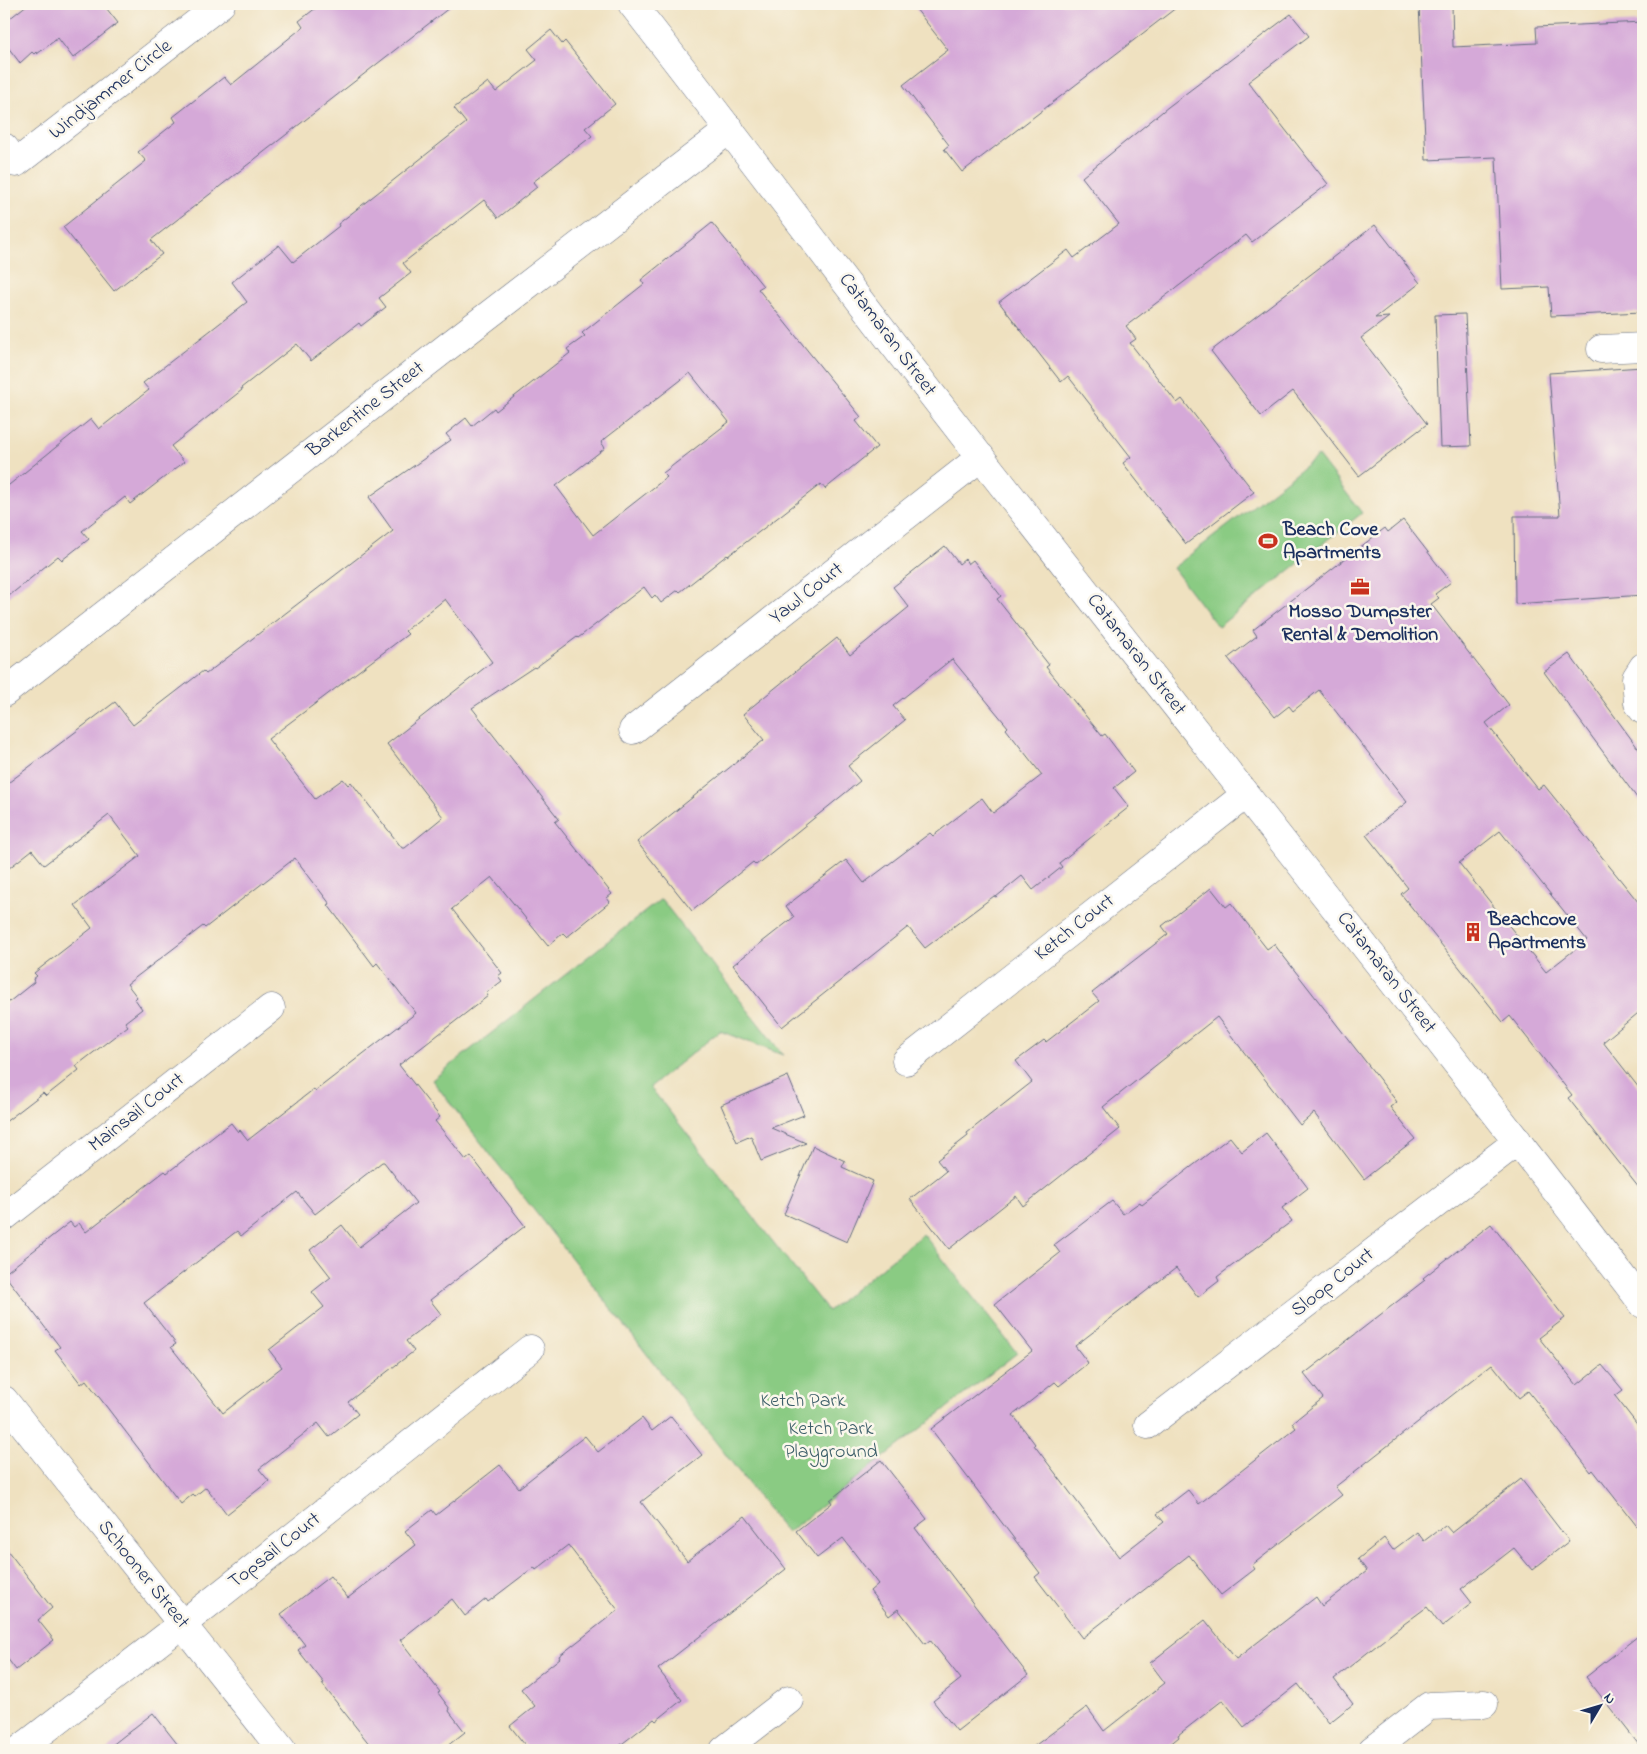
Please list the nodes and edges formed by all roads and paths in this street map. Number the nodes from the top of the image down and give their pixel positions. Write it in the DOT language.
graph roads {
  1 [pos="221,4"];
  2 [pos="632,4"];
  3 [pos="730,129"];
  4 [pos="4,147"];
  5 [pos="1643,347"];
  6 [pos="1601,349"];
  7 [pos="981,458"];
  8 [pos="1643,667"];
  9 [pos="4,693"];
  10 [pos="1643,710"];
  11 [pos="633,730"];
  12 [pos="1245,795"];
  13 [pos="271,1008"];
  14 [pos="906,1061"];
  15 [pos="1518,1140"];
  16 [pos="4,1217"];
  17 [pos="1643,1304"];
  18 [pos="530,1349"];
  19 [pos="4,1400"];
  20 [pos="1148,1425"];
  21 [pos="182,1624"];
  22 [pos="789,1700"];
  23 [pos="1484,1704"];
  24 [pos="19,1750"];
  25 [pos="282,1750"];
  26 [pos="724,1750"];
  27 [pos="1372,1750"];
  1 -- 4 [label="street, Windjammer Circle"];
  2 -- 3 [label="street, Catamaran Street"];
  3 -- 7 [label="street, Catamaran Street"];
  3 -- 9 [label="street, Barkentine Street"];
  5 -- 6 [label="street"];
  7 -- 11 [label="street, Yawl Court"];
  7 -- 12 [label="street, Catamaran Street"];
  8 -- 10 [label="street"];
  12 -- 14 [label="street, Ketch Court"];
  12 -- 15 [label="street, Catamaran Street"];
  13 -- 16 [label="street, Mainsail Court"];
  15 -- 17 [label="street, Catamaran Street"];
  15 -- 20 [label="street, Sloop Court"];
  18 -- 21 [label="street, Topsail Court"];
  19 -- 21 [label="street, Schooner Street"];
  21 -- 24 [label="street, Topsail Court"];
  21 -- 25 [label="street, Schooner Street"];
  22 -- 26 [label="street"];
  23 -- 27 [label="street"];
}
